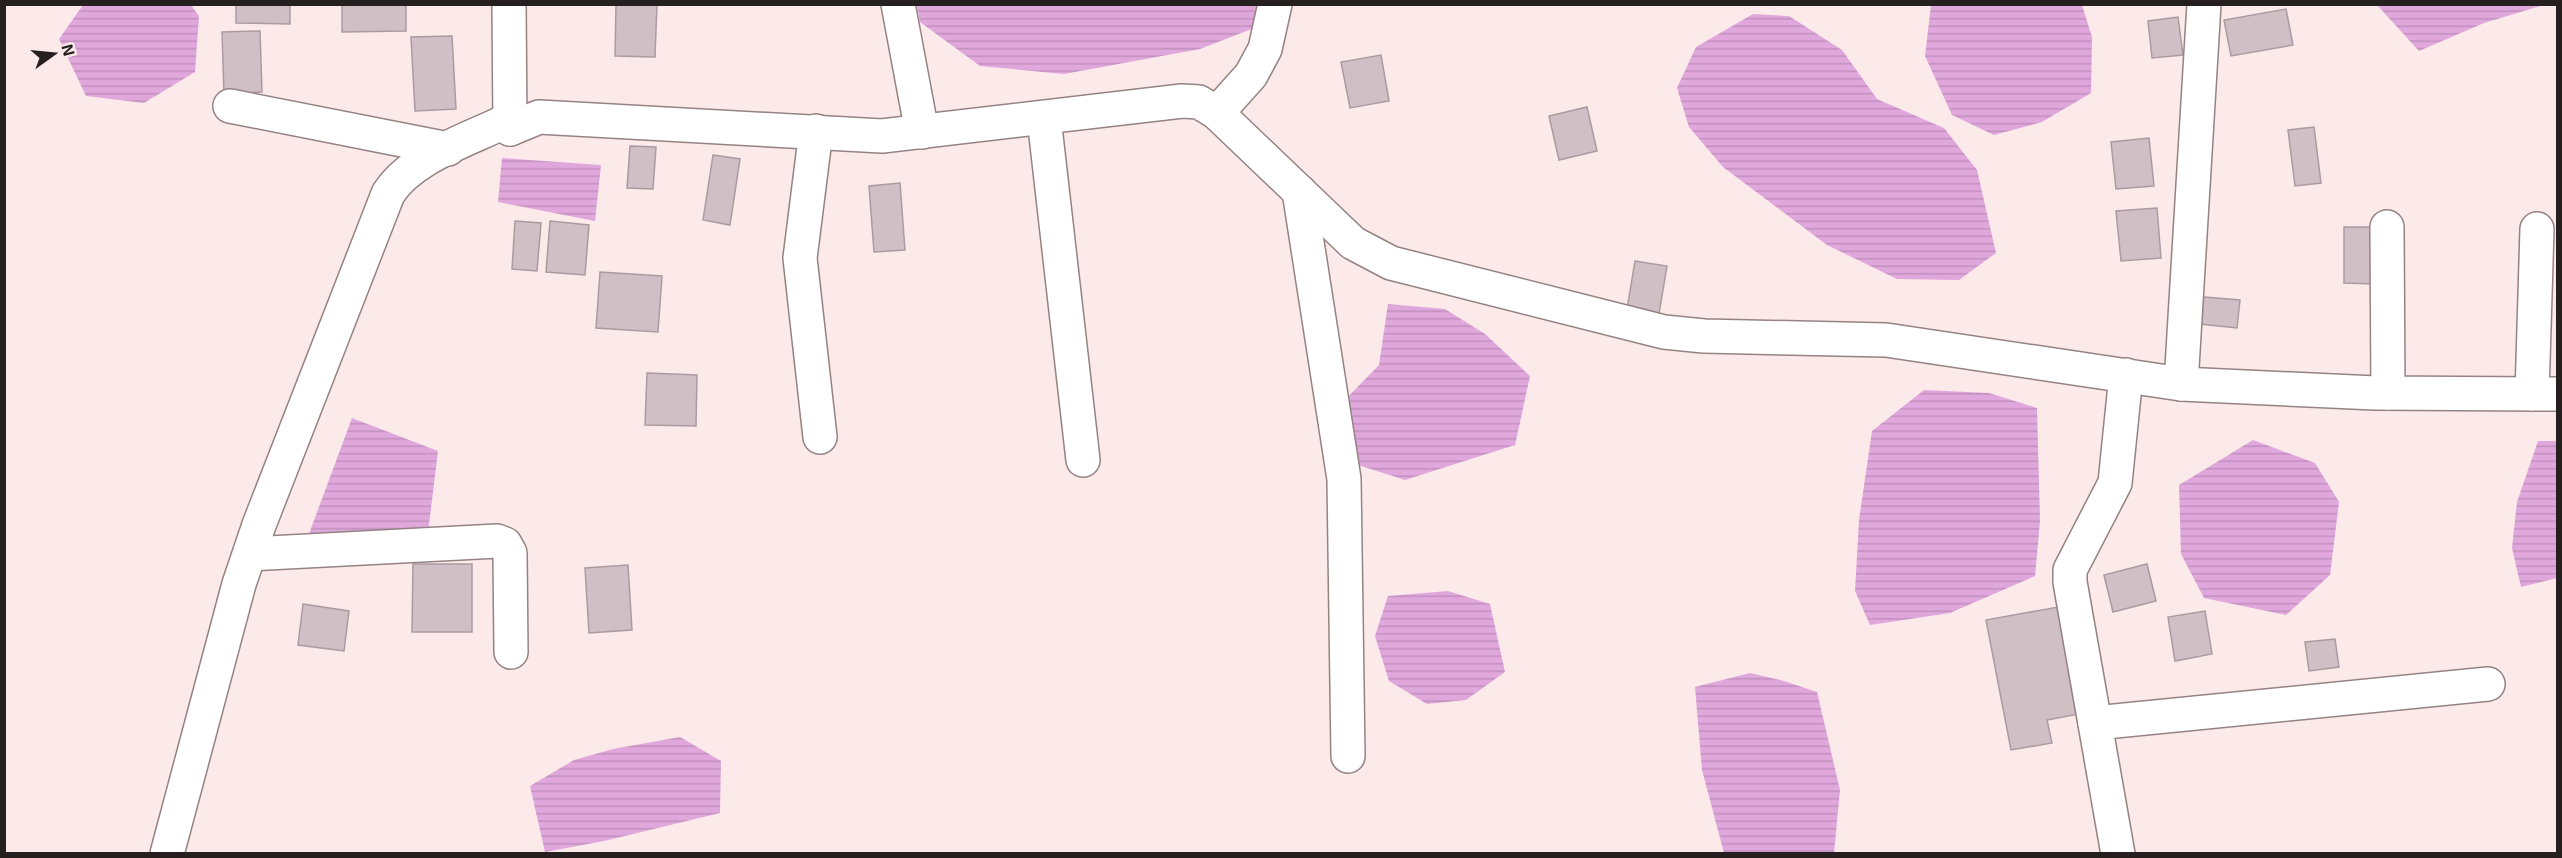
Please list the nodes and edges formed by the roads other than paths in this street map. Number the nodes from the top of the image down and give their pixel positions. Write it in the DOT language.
graph roads {
  1 [pos="509,4"];
  2 [pos="898,4"];
  3 [pos="1275,4"];
  4 [pos="2204,4"];
  5 [pos="230,106"];
  6 [pos="1217,112"];
  7 [pos="1044,118"];
  8 [pos="510,129"];
  9 [pos="816,131"];
  10 [pos="922,132"];
  11 [pos="448,149"];
  12 [pos="1299,191"];
  13 [pos="2387,226"];
  14 [pos="2537,229"];
  15 [pos="2126,375"];
  16 [pos="2181,384"];
  17 [pos="2388,393"];
  18 [pos="2545,394"];
  19 [pos="820,436"];
  20 [pos="1083,460"];
  21 [pos="250,554"];
  22 [pos="511,652"];
  23 [pos="2488,684"];
  24 [pos="2095,723"];
  25 [pos="1348,756"];
  26 [pos="167,854"];
  27 [pos="2118,854"];
  1 -- 8 [label="street"];
  2 -- 10 [label="street"];
  3 -- 6 [label="street"];
  4 -- 16 [label="street"];
  5 -- 11 [label="street"];
  6 -- 7 [label="street"];
  6 -- 12 [label="street"];
  7 -- 10 [label="street"];
  7 -- 20 [label="street"];
  8 -- 9 [label="street"];
  8 -- 11 [label="street"];
  9 -- 10 [label="street"];
  9 -- 19 [label="street"];
  11 -- 21 [label="street"];
  12 -- 15 [label="street"];
  12 -- 25 [label="street"];
  13 -- 17 [label="street"];
  14 -- 18 [label="street"];
  15 -- 16 [label="street"];
  15 -- 24 [label="street"];
  16 -- 17 [label="street"];
  17 -- 18 [label="street"];
  21 -- 22 [label="street"];
  21 -- 26 [label="street"];
  23 -- 24 [label="street"];
  24 -- 27 [label="street"];
}
